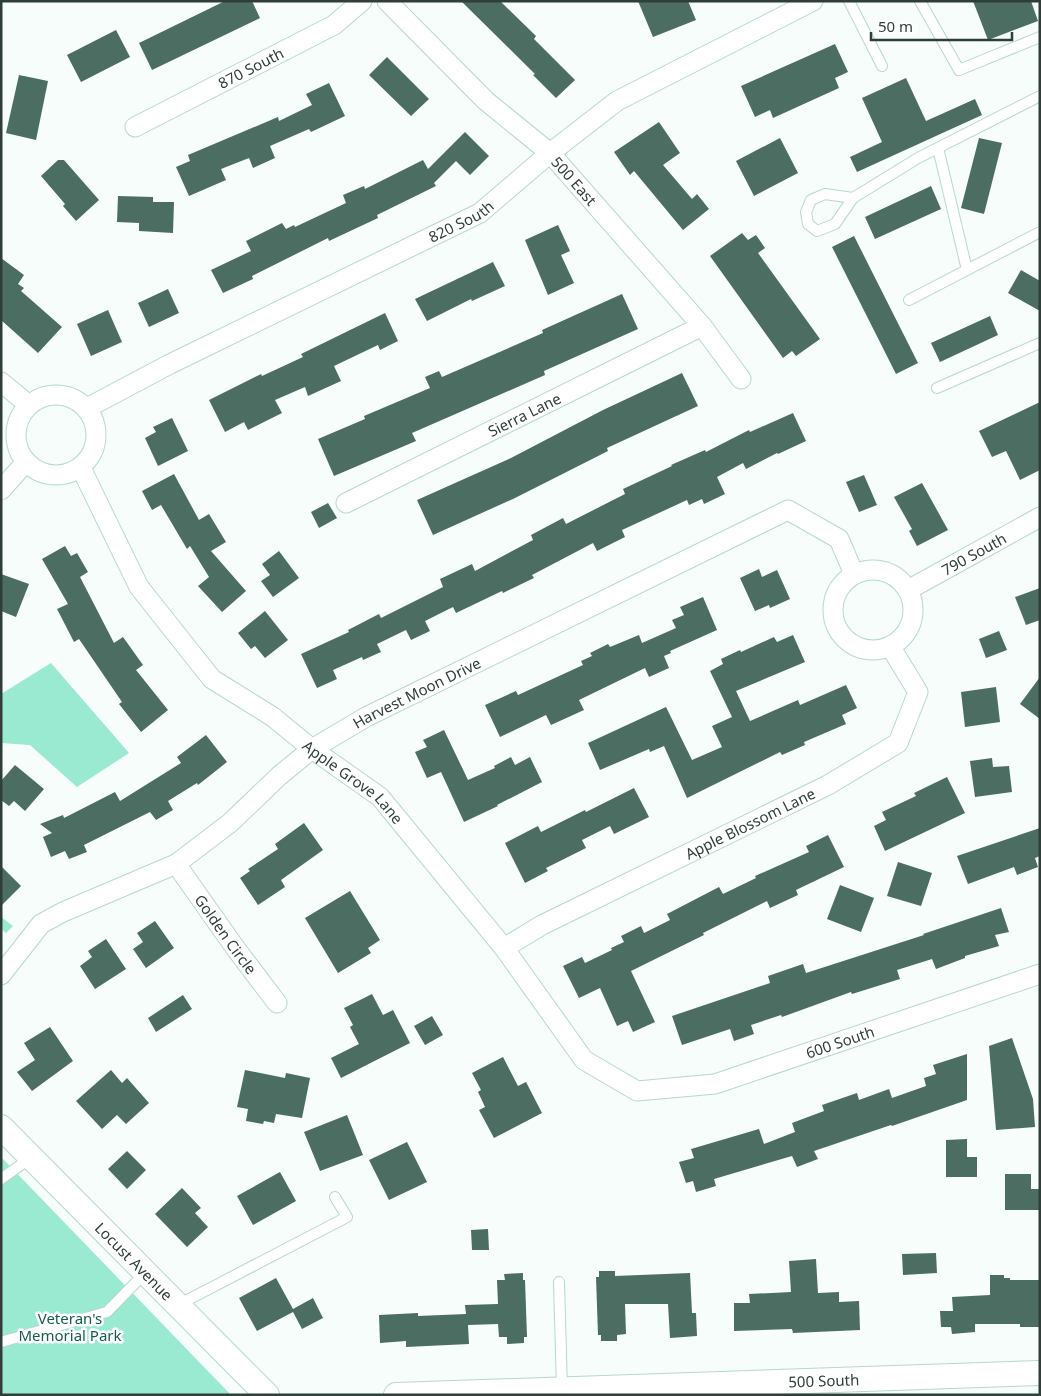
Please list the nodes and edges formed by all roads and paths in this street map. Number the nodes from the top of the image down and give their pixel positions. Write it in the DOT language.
graph roads {
  1 [pos="362,1"];
  2 [pos="387,1"];
  3 [pos="813,1"];
  4 [pos="849,1"];
  5 [pos="920,1"];
  6 [pos="1040,37"];
  7 [pos="882,66"];
  8 [pos="1040,96"];
  9 [pos="135,127"];
  10 [pos="938,148"];
  11 [pos="550,153"];
  12 [pos="853,198"];
  13 [pos="1040,232"];
  14 [pos="967,270"];
  15 [pos="909,300"];
  16 [pos="702,326"];
  17 [pos="1040,343"];
  18 [pos="741,379"];
  19 [pos="1,382"];
  20 [pos="937,388"];
  21 [pos="29,404"];
  22 [pos="87,408"];
  23 [pos="26,462"];
  24 [pos="81,468"];
  25 [pos="1,490"];
  26 [pos="346,503"];
  27 [pos="1040,517"];
  28 [pos="854,574"];
  29 [pos="908,590"];
  30 [pos="890,646"];
  31 [pos="312,749"];
  32 [pos="176,864"];
  33 [pos="504,948"];
  34 [pos="1040,974"];
  35 [pos="1,975"];
  36 [pos="277,1003"];
  37 [pos="637,1091"];
  38 [pos="1,1127"];
  39 [pos="32,1157"];
  40 [pos="1,1179"];
  41 [pos="335,1197"];
  42 [pos="146,1272"];
  43 [pos="559,1282"];
  44 [pos="178,1305"];
  45 [pos="1,1342"];
  46 [pos="1040,1373"];
  47 [pos="562,1389"];
  48 [pos="757,1389"];
  49 [pos="267,1395"];
  50 [pos="396,1395"];
  1 -- 9 [label="street, 870 South"];
  2 -- 11 [label="street, 500 East"];
  3 -- 11 [label="street, 820 South"];
  4 -- 7 [label="lane"];
  5 -- 6 [label="lane"];
  8 -- 10 [label="lane"];
  10 -- 12 [label="lane"];
  10 -- 14 [label="lane"];
  11 -- 16 [label="street, 500 East"];
  11 -- 22 [label="street, 820 South"];
  12 -- 12 [label="lane"];
  13 -- 14 [label="lane"];
  14 -- 15 [label="lane"];
  16 -- 18 [label="street, 500 East"];
  16 -- 26 [label="street, Sierra Lane"];
  17 -- 20 [label="lane"];
  19 -- 21 [label="street"];
  21 -- 22 [label="street"];
  21 -- 23 [label="street"];
  22 -- 24 [label="street"];
  23 -- 24 [label="street"];
  23 -- 25 [label="street"];
  24 -- 31 [label="street, Apple Grove Lane"];
  27 -- 29 [label="street, 790 South"];
  28 -- 29 [label="street"];
  28 -- 30 [label="street"];
  28 -- 31 [label="street, Harvest Moon Drive"];
  29 -- 30 [label="street"];
  30 -- 33 [label="street, Apple Blossom Lane"];
  31 -- 32 [label="street, Harvest Moon Drive"];
  31 -- 33 [label="street, Apple Grove Lane"];
  32 -- 35 [label="street, Harvest Moon Drive"];
  32 -- 36 [label="street, Golden Circle"];
  33 -- 37 [label="street, Apple Grove Lane"];
  34 -- 37 [label="street, 600 South"];
  38 -- 39 [label="street, Locust Avenue"];
  39 -- 40 [label="lane"];
  39 -- 42 [label="street, Locust Avenue"];
  41 -- 44 [label="lane"];
  42 -- 44 [label="street, Locust Avenue"];
  42 -- 45 [label="lane"];
  43 -- 47 [label="lane"];
  44 -- 49 [label="street, Locust Avenue"];
  46 -- 48 [label="street, 500 South"];
  47 -- 48 [label="street, 500 South"];
  47 -- 50 [label="street, 500 South"];
}
